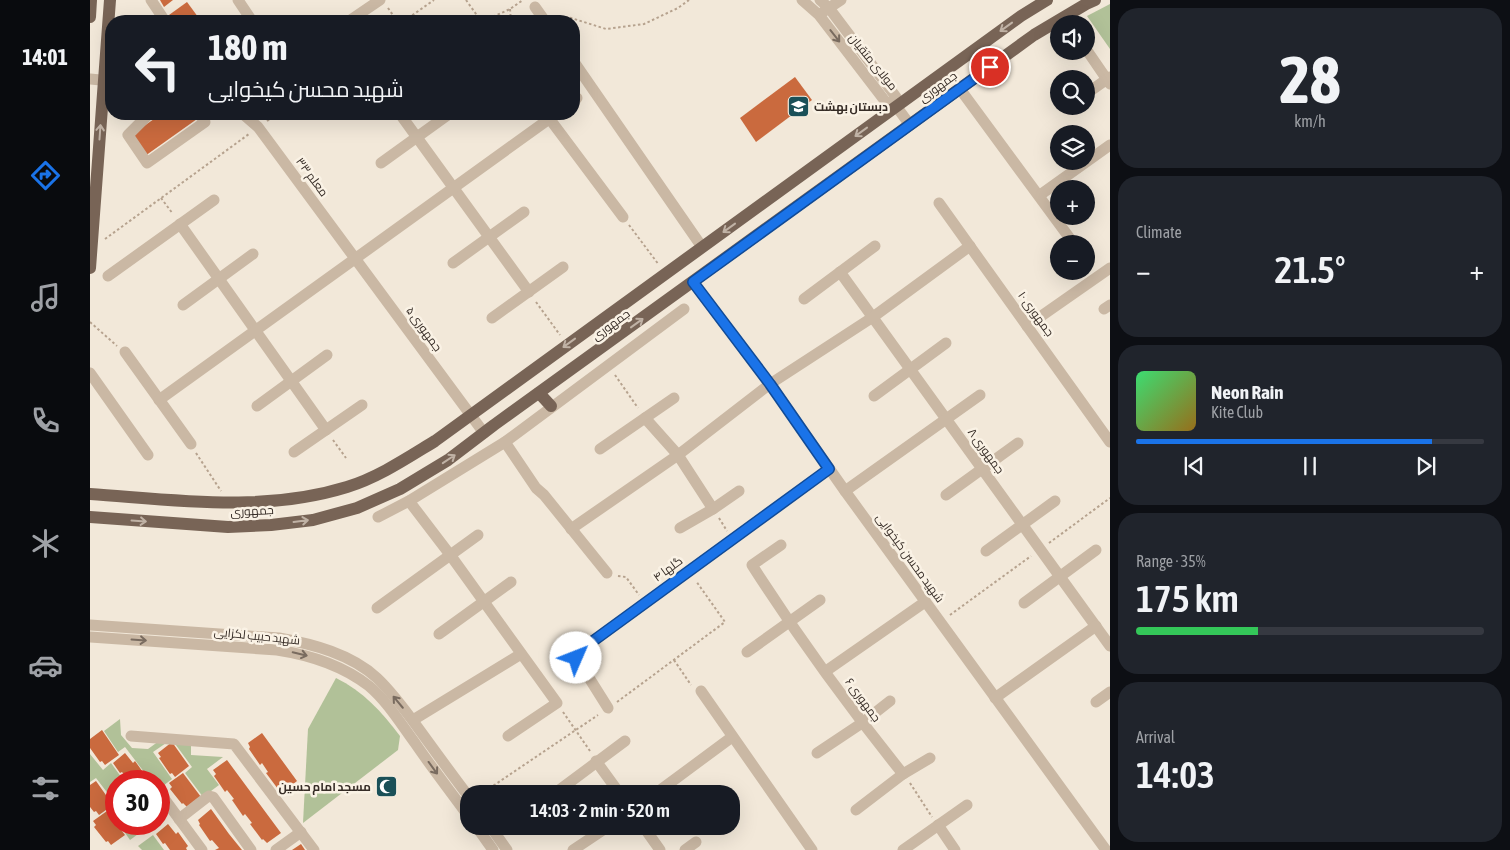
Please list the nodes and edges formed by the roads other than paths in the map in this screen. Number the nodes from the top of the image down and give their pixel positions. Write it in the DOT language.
graph roads {
  1 [pos="91,0"];
  2 [pos="110,0"];
  3 [pos="151,0"];
  4 [pos="238,0"];
  5 [pos="802,0"];
  6 [pos="820,0"];
  7 [pos="840,0"];
  8 [pos="1047,0"];
  9 [pos="1095,0"];
  10 [pos="383,4"];
  11 [pos="829,8"];
  12 [pos="109,15"];
  13 [pos="160,15"];
  14 [pos="248,15"];
  15 [pos="361,15"];
  16 [pos="819,15"];
  17 [pos="90,17"];
  18 [pos="1094,60"];
  19 [pos="580,71"];
  20 [pos="90,79"];
  21 [pos="1109,80"];
  22 [pos="105,81"];
  23 [pos="960,89"];
  24 [pos="1095,89"];
  25 [pos="105,102"];
  26 [pos="896,106"];
  27 [pos="143,120"];
  28 [pos="204,120"];
  29 [pos="250,120"];
  30 [pos="404,120"];
  31 [pos="440,120"];
  32 [pos="544,120"];
  33 [pos="555,120"];
  34 [pos="910,125"];
  35 [pos="416,137"];
  36 [pos="1110,145"];
  37 [pos="381,163"];
  38 [pos="454,188"];
  39 [pos="1040,195"];
  40 [pos="214,200"];
  41 [pos="939,203"];
  42 [pos="524,212"];
  43 [pos="623,217"];
  44 [pos="180,224"];
  45 [pos="1068,235"];
  46 [pos="489,237"];
  47 [pos="875,246"];
  48 [pos="970,246"];
  49 [pos="702,247"];
  50 [pos="91,249"];
  51 [pos="253,254"];
  52 [pos="355,259"];
  53 [pos="453,263"];
  54 [pos="563,267"];
  55 [pos="90,268"];
  56 [pos="1110,268"];
  57 [pos="840,272"];
  58 [pos="108,276"];
  59 [pos="219,279"];
  60 [pos="693,282"];
  61 [pos="529,292"];
  62 [pos="804,299"];
  63 [pos="183,306"];
  64 [pos="684,308"];
  65 [pos="873,317"];
  66 [pos="492,318"];
  67 [pos="1027,326"];
  68 [pos="256,331"];
  69 [pos="946,343"];
  70 [pos="125,352"];
  71 [pos="327,355"];
  72 [pos="910,369"];
  73 [pos="90,372"];
  74 [pos="291,381"];
  75 [pos="770,384"];
  76 [pos="539,393"];
  77 [pos="980,395"];
  78 [pos="874,396"];
  79 [pos="674,398"];
  80 [pos="159,400"];
  81 [pos="362,404"];
  82 [pos="257,406"];
  83 [pos="551,406"];
  84 [pos="470,415"];
  85 [pos="645,418"];
  86 [pos="946,419"];
  87 [pos="326,430"];
  88 [pos="484,433"];
  89 [pos="504,442"];
  90 [pos="1018,442"];
  91 [pos="1110,442"];
  92 [pos="191,444"];
  93 [pos="600,449"];
  94 [pos="294,452"];
  95 [pos="148,455"];
  96 [pos="678,455"];
  97 [pos="982,468"];
  98 [pos="829,469"];
  99 [pos="739,491"];
  100 [pos="844,491"];
  101 [pos="90,494"];
  102 [pos="946,495"];
  103 [pos="409,501"];
  104 [pos="1055,501"];
  105 [pos="713,509"];
  106 [pos="90,517"];
  107 [pos="378,517"];
  108 [pos="1023,525"];
  109 [pos="680,528"];
  110 [pos="571,529"];
  111 [pos="478,535"];
  112 [pos="781,545"];
  113 [pos="1096,550"];
  114 [pos="986,551"];
  115 [pos="451,556"];
  116 [pos="607,573"];
  117 [pos="1060,576"];
  118 [pos="511,582"];
  119 [pos="820,600"];
  120 [pos="484,602"];
  121 [pos="925,602"];
  122 [pos="1024,603"];
  123 [pos="377,608"];
  124 [pos="789,623"];
  125 [pos="90,625"];
  126 [pos="1096,626"];
  127 [pos="439,634"];
  128 [pos="90,637"];
  129 [pos="1110,646"];
  130 [pos="747,652"];
  131 [pos="521,654"];
  132 [pos="826,671"];
  133 [pos="700,691"];
  134 [pos="1110,692"];
  135 [pos="995,698"];
  136 [pos="890,701"];
  137 [pos="1096,702"];
  138 [pos="608,708"];
  139 [pos="413,720"];
  140 [pos="862,723"];
  141 [pos="131,736"];
  142 [pos="508,736"];
  143 [pos="732,737"];
  144 [pos="420,740"];
  145 [pos="625,741"];
  146 [pos="817,753"];
  147 [pos="930,758"];
  148 [pos="596,762"];
  149 [pos="903,774"];
  150 [pos="566,785"];
  151 [pos="613,785"];
  152 [pos="667,785"];
  153 [pos="460,787"];
  154 [pos="460,803"];
  155 [pos="967,805"];
  156 [pos="170,807"];
  157 [pos="856,810"];
  158 [pos="179,819"];
  159 [pos="938,825"];
  160 [pos="301,832"];
  161 [pos="482,835"];
  162 [pos="496,835"];
  163 [pos="596,835"];
  164 [pos="649,835"];
  165 [pos="696,842"];
  166 [pos="202,850"];
  167 [pos="251,850"];
  168 [pos="276,850"];
  169 [pos="314,850"];
  170 [pos="493,850"];
  171 [pos="507,850"];
  172 [pos="573,850"];
  173 [pos="660,850"];
  174 [pos="684,850"];
  175 [pos="812,850"];
  176 [pos="903,850"];
  177 [pos="955,850"];
  178 [pos="1106,850"];
  1 -- 17 [label="main road"];
  2 -- 12 [label="main road"];
  3 -- 13 [label="street"];
  4 -- 14 [label="street"];
  5 -- 16 [label="street, مولای متقیان"];
  6 -- 11 [label="street, مولای متقیان"];
  7 -- 11 [label="street"];
  8 -- 26 [label="main road, جمهوری, one-way"];
  9 -- 23 [label="main road, جمهوری"];
  10 -- 15 [label="street"];
  11 -- 16 [label="street"];
  11 -- 26 [label="street, مولای متقیان"];
  16 -- 26 [label="street, مولای متقیان, one-way"];
  18 -- 21 [label="street"];
  19 -- 49 [label="street"];
  20 -- 22 [label="street"];
  21 -- 24 [label="street"];
  23 -- 34 [label="main road, جمهوری"];
  23 -- 39 [label="street"];
  50 -- 25 [label="main road, one-way"];
  26 -- 34 [label="street"];
  26 -- 49 [label="main road, جمهوری, one-way"];
  27 -- 28 [label="street"];
  29 -- 52 [label="street, معلم ۳۳"];
  30 -- 35 [label="street"];
  31 -- 35 [label="street"];
  32 -- 38 [label="street"];
  33 -- 43 [label="street"];
  34 -- 60 [label="main road, جمهوری"];
  35 -- 37 [label="street"];
  35 -- 38 [label="street"];
  36 -- 39 [label="street"];
  38 -- 46 [label="street"];
  38 -- 52 [label="street"];
  39 -- 45 [label="street"];
  40 -- 44 [label="street"];
  41 -- 48 [label="street, جمهوری ۱۰"];
  42 -- 46 [label="street"];
  44 -- 58 [label="street"];
  44 -- 59 [label="street"];
  46 -- 53 [label="street"];
  46 -- 61 [label="street"];
  47 -- 57 [label="street"];
  48 -- 65 [label="street"];
  48 -- 67 [label="street, جمهوری ۱۰"];
  49 -- 84 [label="main road, جمهوری, one-way"];
  50 -- 55 [label="main road"];
  51 -- 59 [label="street"];
  52 -- 68 [label="street"];
  52 -- 84 [label="street, جمهوری ۵"];
  54 -- 61 [label="street"];
  56 -- 67 [label="street"];
  57 -- 62 [label="street"];
  57 -- 65 [label="street, جمهوری ۸"];
  59 -- 63 [label="street"];
  59 -- 68 [label="street"];
  60 -- 75 [label="street, شهید محسن کیخوایی"];
  76 -- 60 [label="main road, جمهوری, one-way"];
  61 -- 66 [label="street"];
  64 -- 83 [label="street"];
  65 -- 72 [label="street, جمهوری ۸"];
  65 -- 75 [label="street"];
  67 -- 91 [label="street, جمهوری ۱۰"];
  68 -- 74 [label="street"];
  68 -- 80 [label="street"];
  69 -- 72 [label="street"];
  70 -- 80 [label="street"];
  71 -- 74 [label="street"];
  72 -- 78 [label="street"];
  72 -- 86 [label="street, جمهوری ۸"];
  73 -- 95 [label="street"];
  74 -- 82 [label="street"];
  74 -- 87 [label="street"];
  75 -- 96 [label="street"];
  75 -- 98 [label="street, شهید محسن کیخوایی"];
  76 -- 83 [label="main road"];
  76 -- 88 [label="main road, جمهوری"];
  77 -- 86 [label="street"];
  79 -- 85 [label="street"];
  80 -- 92 [label="street"];
  81 -- 87 [label="street"];
  83 -- 89 [label="street"];
  84 -- 88 [label="street, جمهوری ۵"];
  84 -- 101 [label="main road, جمهوری"];
  85 -- 93 [label="street"];
  85 -- 96 [label="street"];
  86 -- 97 [label="street, جمهوری ۸"];
  86 -- 100 [label="street"];
  87 -- 94 [label="street"];
  106 -- 88 [label="main road, جمهوری, one-way"];
  89 -- 103 [label="street"];
  89 -- 110 [label="street"];
  90 -- 97 [label="street"];
  96 -- 105 [label="street"];
  96 -- 110 [label="street"];
  97 -- 102 [label="street"];
  97 -- 108 [label="street, جمهوری ۸"];
  98 -- 100 [label="street, شهید محسن کیخوایی"];
  98 -- 138 [label="street, گلها ۴"];
  99 -- 105 [label="street"];
  100 -- 121 [label="street, شهید محسن کیخوایی"];
  103 -- 107 [label="street"];
  103 -- 115 [label="street"];
  104 -- 108 [label="street"];
  105 -- 109 [label="street"];
  108 -- 114 [label="street"];
  108 -- 117 [label="street, جمهوری ۸"];
  110 -- 116 [label="street"];
  111 -- 115 [label="street"];
  112 -- 124 [label="street, جمهوری ۶"];
  113 -- 117 [label="street"];
  115 -- 120 [label="street"];
  115 -- 123 [label="street"];
  117 -- 122 [label="street"];
  117 -- 126 [label="street, جمهوری ۸"];
  118 -- 120 [label="street"];
  119 -- 124 [label="street"];
  120 -- 127 [label="street"];
  120 -- 131 [label="street"];
  121 -- 132 [label="street"];
  121 -- 135 [label="street, شهید محسن کیخوایی"];
  124 -- 130 [label="street"];
  124 -- 132 [label="street, جمهوری ۶"];
  139 -- 125 [label="street, شهید حبیب لکزایی, one-way"];
  126 -- 129 [label="street, جمهوری ۸"];
  126 -- 135 [label="street"];
  128 -- 144 [label="street, شهید حبیب لکزایی, one-way"];
  131 -- 139 [label="street"];
  131 -- 142 [label="street"];
  132 -- 140 [label="street, جمهوری ۶"];
  133 -- 143 [label="street"];
  134 -- 137 [label="street"];
  135 -- 178 [label="street, شهید محسن کیخوایی"];
  136 -- 140 [label="street"];
  139 -- 144 [label="street, شهید حبیب لکزایی"];
  140 -- 146 [label="street"];
  140 -- 149 [label="street, جمهوری ۶"];
  141 -- 160 [label="street"];
  143 -- 152 [label="street"];
  143 -- 175 [label="street"];
  144 -- 153 [label="street, شهید حبیب لکزایی"];
  144 -- 154 [label="street, شهید حبیب لکزایی, one-way"];
  145 -- 148 [label="street"];
  147 -- 149 [label="street"];
  148 -- 150 [label="street"];
  148 -- 151 [label="street"];
  149 -- 157 [label="street"];
  155 -- 159 [label="street"];
  156 -- 158 [label="street"];
  158 -- 166 [label="street"];
  158 -- 167 [label="street"];
  159 -- 176 [label="street"];
  159 -- 177 [label="street"];
  160 -- 168 [label="street"];
  160 -- 169 [label="street"];
  161 -- 170 [label="street"];
  162 -- 171 [label="street"];
  163 -- 172 [label="street"];
  164 -- 173 [label="street"];
  165 -- 174 [label="street"];
}
